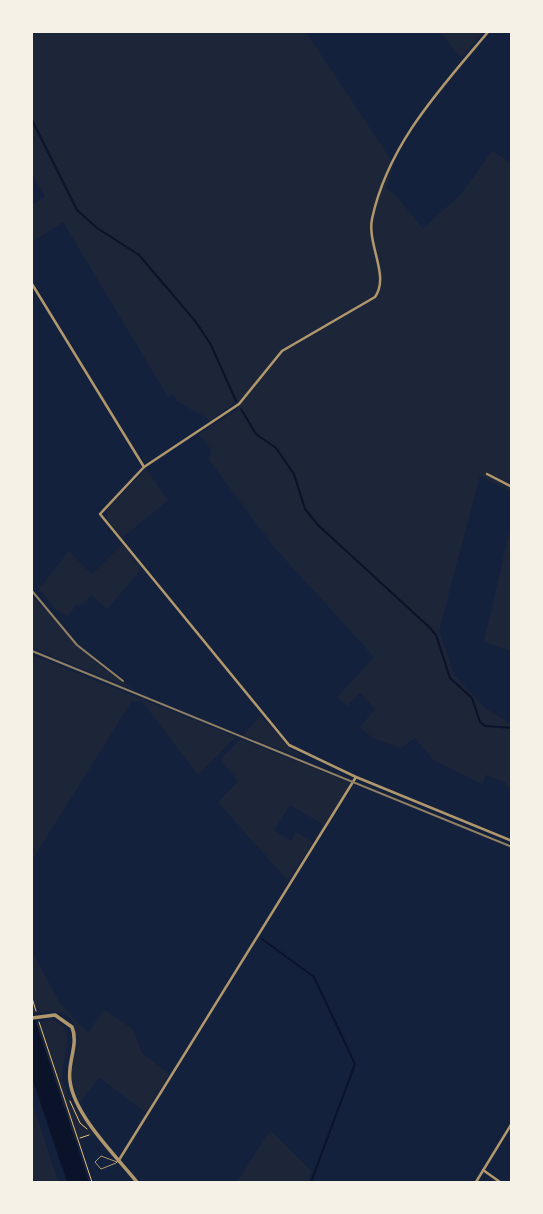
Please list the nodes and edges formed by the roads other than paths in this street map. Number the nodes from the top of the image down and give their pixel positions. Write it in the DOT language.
graph roads {
  1 [pos="488,32"];
  2 [pos="32,284"];
  3 [pos="144,467"];
  4 [pos="487,474"];
  5 [pos="512,487"];
  6 [pos="356,777"];
  7 [pos="512,841"];
  8 [pos="32,1018"];
  9 [pos="512,1123"];
  10 [pos="118,1161"];
  11 [pos="483,1171"];
  12 [pos="136,1182"];
  13 [pos="476,1182"];
  14 [pos="500,1182"];
  1 -- 3 [label="street"];
  2 -- 3 [label="street"];
  3 -- 6 [label="street"];
  4 -- 5 [label="street"];
  6 -- 7 [label="street"];
  6 -- 10 [label="street"];
  8 -- 10 [label="street"];
  9 -- 11 [label="street"];
  10 -- 10 [label="lane"];
  10 -- 12 [label="street"];
  11 -- 13 [label="street"];
  11 -- 14 [label="street"];
}
